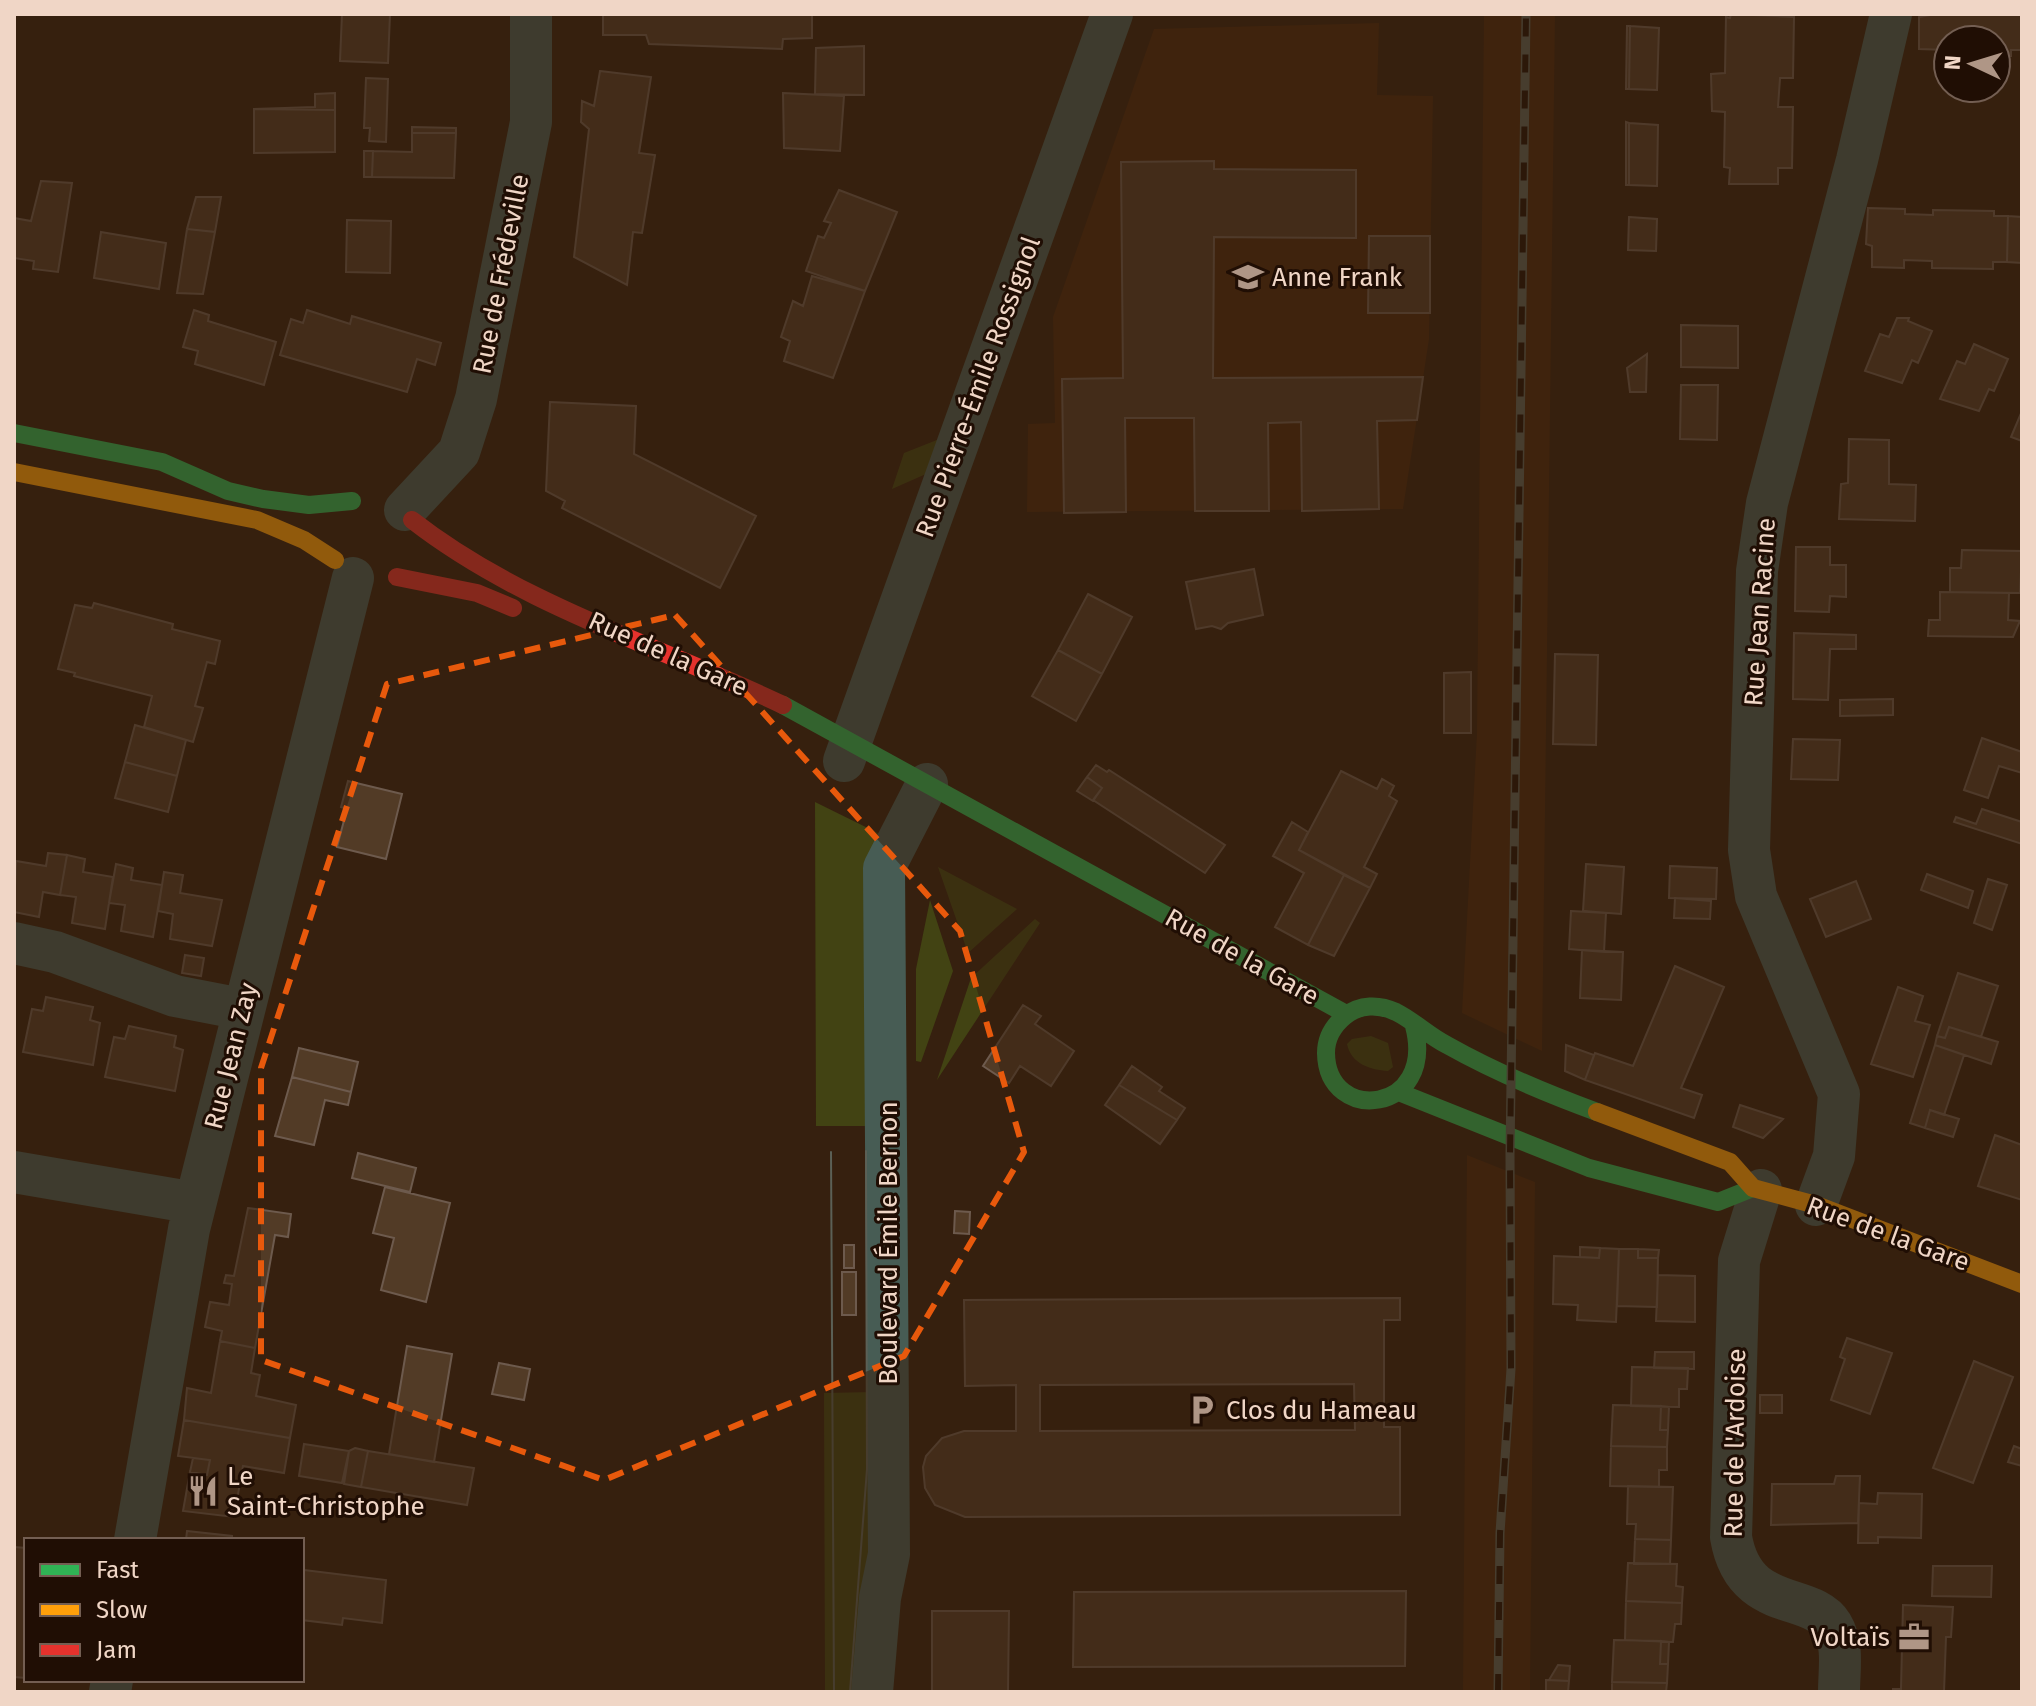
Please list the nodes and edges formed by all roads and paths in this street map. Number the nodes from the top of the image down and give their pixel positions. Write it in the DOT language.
graph roads {
  1 [pos="531,14"];
  2 [pos="1112,14"];
  3 [pos="1891,14"];
  4 [pos="14,433"];
  5 [pos="14,472"];
  6 [pos="408,527"];
  7 [pos="344,569"];
  8 [pos="397,577"];
  9 [pos="535,618"];
  10 [pos="564,630"];
  11 [pos="651,669"];
  12 [pos="843,753"];
  13 [pos="922,792"];
  14 [pos="14,943"];
  15 [pos="242,1009"];
  16 [pos="1346,1014"];
  17 [pos="1414,1026"];
  18 [pos="1328,1040"];
  19 [pos="1401,1093"];
  20 [pos="14,1172"];
  21 [pos="1757,1189"];
  22 [pos="195,1203"];
  23 [pos="1816,1205"];
  24 [pos="2022,1284"];
  25 [pos="135,1538"];
  26 [pos="872,1692"];
  27 [pos="1839,1692"];
  1 -- 6 [label="street, Rue de Frédeville"];
  2 -- 12 [label="street, Rue Pierre-Émile Rossignol"];
  3 -- 23 [label="street, Rue Jean Racine"];
  4 -- 7 [label="street"];
  5 -- 7 [label="street"];
  6 -- 8 [label="street"];
  6 -- 12 [label="street, Rue de la Gare"];
  7 -- 8 [label="street"];
  7 -- 15 [label="street, Rue Jean Zay"];
  8 -- 9 [label="street"];
  10 -- 11 [label="street, Rue de la Gare"];
  12 -- 13 [label="street, Rue de la Gare"];
  13 -- 16 [label="street, Rue de la Gare"];
  13 -- 18 [label="street, Rue de la Gare"];
  13 -- 26 [label="street, Boulevard Émile Bernon"];
  14 -- 15 [label="street"];
  15 -- 22 [label="street, Rue Jean Zay"];
  16 -- 17 [label="street, Rue de la Gare"];
  16 -- 18 [label="street, Rue de la Gare"];
  17 -- 19 [label="street"];
  17 -- 21 [label="street, Rue de la Gare"];
  18 -- 19 [label="street, Rue de la Gare"];
  19 -- 21 [label="street, Rue de la Gare"];
  20 -- 22 [label="street"];
  21 -- 23 [label="street, Rue de la Gare"];
  21 -- 27 [label="street, Rue de l'Ardoise"];
  22 -- 25 [label="street, Rue Jean Zay"];
  23 -- 24 [label="street, Rue de la Gare"];
}
